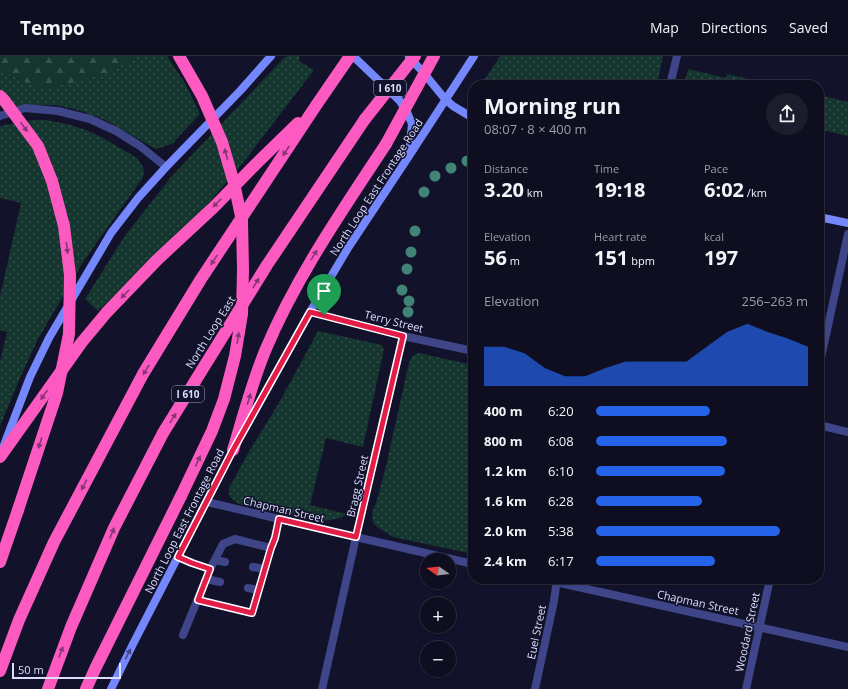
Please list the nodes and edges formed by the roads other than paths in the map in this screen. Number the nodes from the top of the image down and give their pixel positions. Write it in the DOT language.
graph roads {
  1 [pos="179,56"];
  2 [pos="271,56"];
  3 [pos="350,56"];
  4 [pos="353,56"];
  5 [pos="408,56"];
  6 [pos="415,56"];
  7 [pos="434,56"];
  8 [pos="474,56"];
  9 [pos="677,56"];
  10 [pos="671,80"];
  11 [pos="0,96"];
  12 [pos="445,100"];
  13 [pos="315,107"];
  14 [pos="468,115"];
  15 [pos="0,116"];
  16 [pos="409,156"];
  17 [pos="166,167"];
  18 [pos="824,218"];
  19 [pos="848,223"];
  20 [pos="848,234"];
  21 [pos="310,312"];
  22 [pos="403,336"];
  23 [pos="824,344"];
  24 [pos="468,350"];
  25 [pos="824,426"];
  26 [pos="848,432"];
  27 [pos="233,450"];
  28 [pos="0,457"];
  29 [pos="207,502"];
  30 [pos="279,519"];
  31 [pos="356,537"];
  32 [pos="271,548"];
  33 [pos="178,557"];
  34 [pos="215,560"];
  35 [pos="0,562"];
  36 [pos="225,562"];
  37 [pos="468,563"];
  38 [pos="253,567"];
  39 [pos="210,569"];
  40 [pos="265,569"];
  41 [pos="206,579"];
  42 [pos="220,582"];
  43 [pos="557,584"];
  44 [pos="570,584"];
  45 [pos="769,584"];
  46 [pos="248,588"];
  47 [pos="258,590"];
  48 [pos="198,600"];
  49 [pos="759,627"];
  50 [pos="183,635"];
  51 [pos="848,647"];
  52 [pos="0,671"];
  53 [pos="48,689"];
  54 [pos="86,689"];
  55 [pos="113,689"];
  56 [pos="322,689"];
  57 [pos="535,689"];
  58 [pos="746,689"];
  54 -- 1 [label="highway, one-way, bridge"];
  2 -- 17 [label="main road"];
  3 -- 13 [label="highway"];
  4 -- 16 [label="main road"];
  5 -- 12 [label="main road"];
  53 -- 6 [label="highway, North Loop East / I 610, one-way, bridge"];
  27 -- 7 [label="highway, one-way, bridge"];
  8 -- 12 [label="main road, North Loop East Frontage Road"];
  9 -- 10 [label="street"];
  11 -- 35 [label="highway, one-way, bridge"];
  12 -- 14 [label="main road"];
  12 -- 16 [label="main road, North Loop East Frontage Road"];
  13 -- 28 [label="highway, one-way"];
  13 -- 52 [label="highway, one-way"];
  15 -- 17 [label="street"];
  16 -- 21 [label="main road, North Loop East Frontage Road"];
  17 -- 28 [label="main road"];
  18 -- 19 [label="main road"];
  20 -- 23 [label="street"];
  21 -- 22 [label="street, Terry Street"];
  21 -- 27 [label="main road, North Loop East Frontage Road"];
  22 -- 24 [label="street, Terry Street"];
  22 -- 31 [label="street, Bragg Street"];
  25 -- 26 [label="street"];
  27 -- 29 [label="main road, North Loop East Frontage Road"];
  29 -- 30 [label="street, Chapman Street"];
  29 -- 33 [label="main road, North Loop East Frontage Road"];
  30 -- 31 [label="street, Chapman Street"];
  30 -- 32 [label="street"];
  31 -- 37 [label="street, Chapman Street"];
  31 -- 56 [label="street, Bragg Street"];
  32 -- 34 [label="street"];
  32 -- 40 [label="street"];
  33 -- 39 [label="street"];
  55 -- 33 [label="main road, North Loop East Frontage Road, one-way"];
  34 -- 36 [label="street"];
  34 -- 39 [label="street"];
  38 -- 40 [label="street"];
  39 -- 41 [label="street"];
  40 -- 47 [label="street"];
  41 -- 42 [label="street"];
  41 -- 48 [label="street"];
  43 -- 57 [label="street, Euel Street"];
  44 -- 49 [label="street, Chapman Street"];
  45 -- 49 [label="street, Woodard Street"];
  46 -- 47 [label="street"];
  47 -- 48 [label="street"];
  48 -- 50 [label="street"];
  49 -- 51 [label="street, Chapman Street"];
  49 -- 58 [label="street, Woodard Street"];
}
